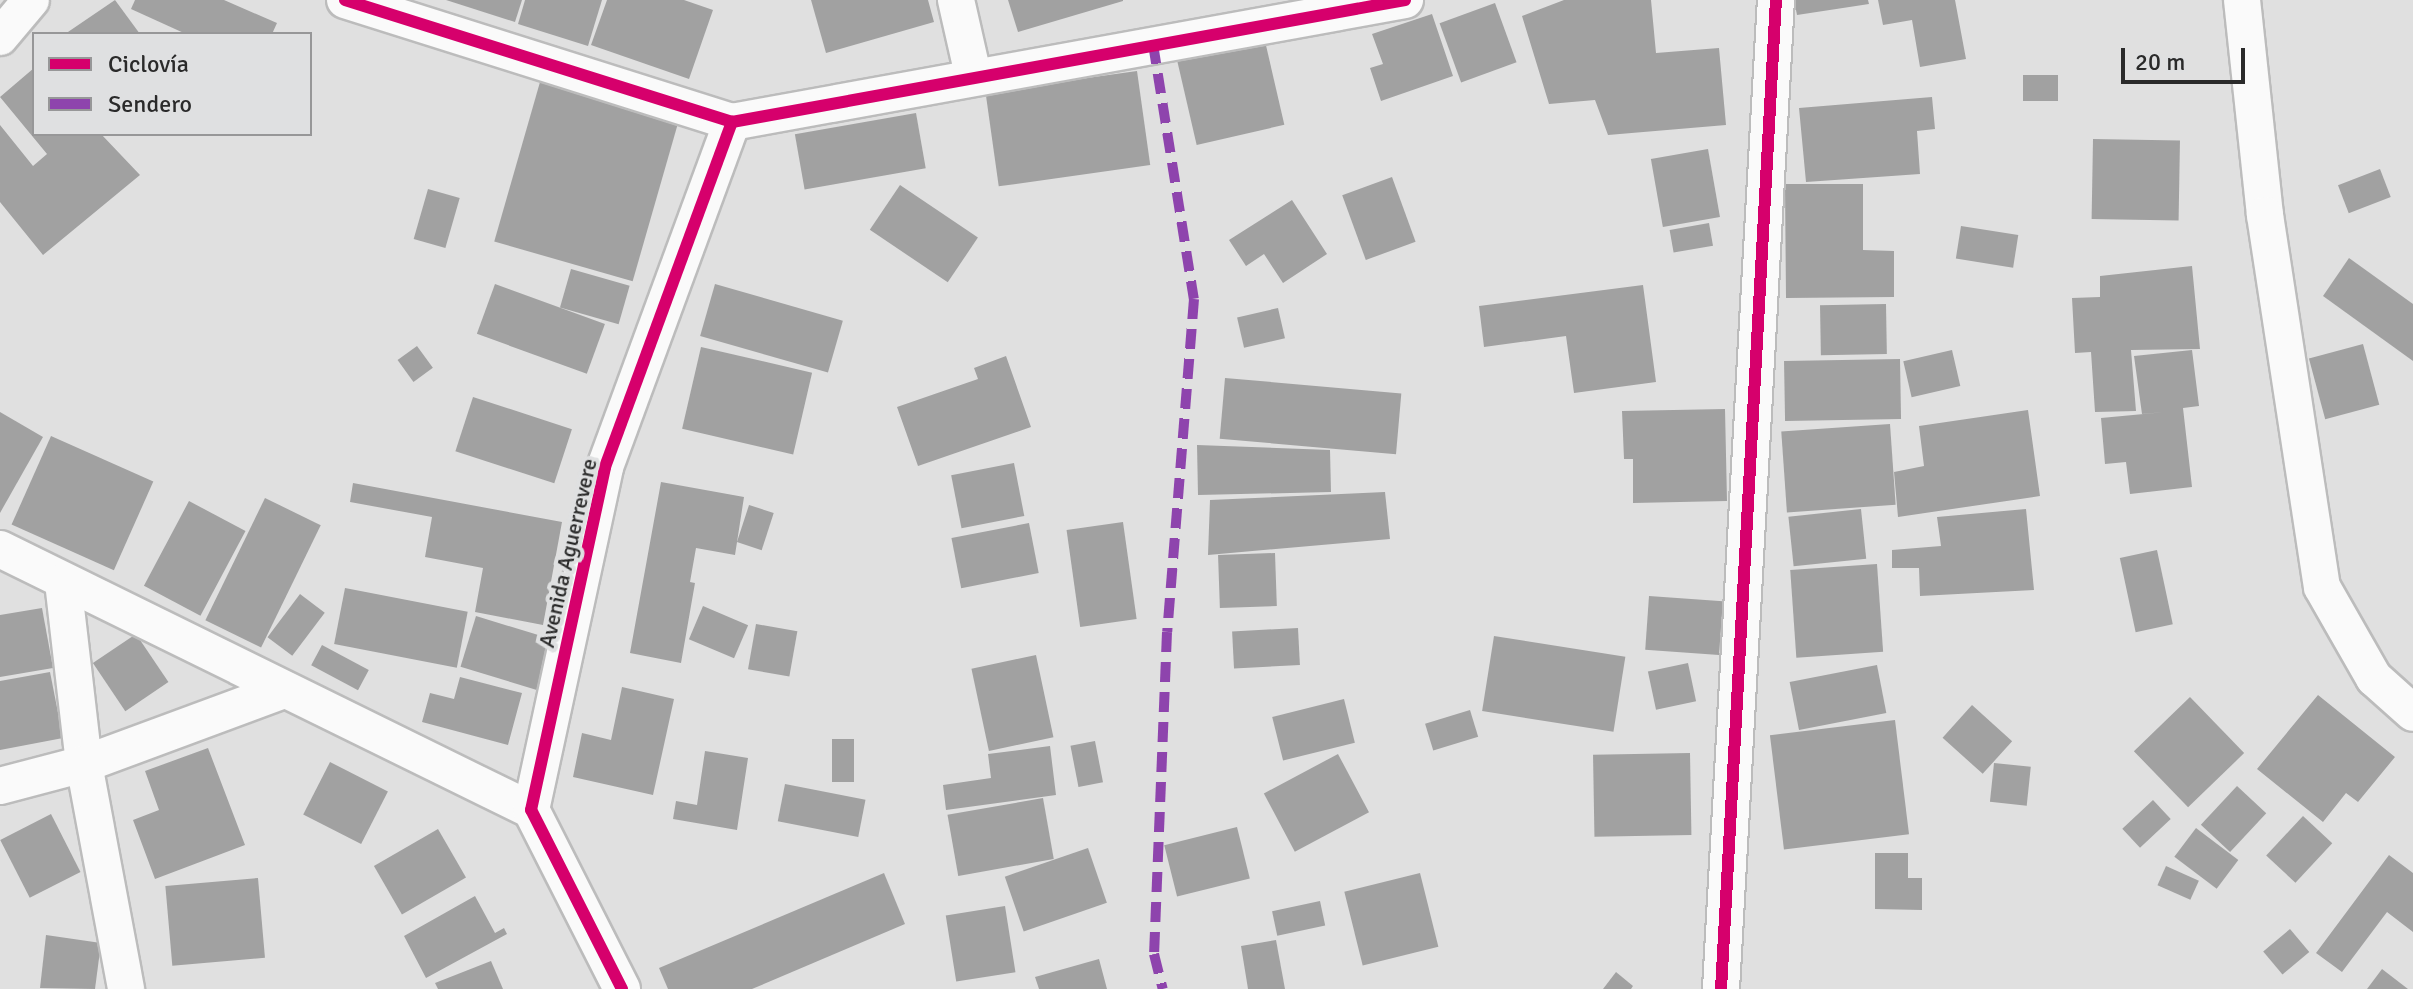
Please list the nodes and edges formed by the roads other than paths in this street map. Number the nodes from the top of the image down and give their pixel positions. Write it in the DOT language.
graph roads {
  1 [pos="31,0"];
  2 [pos="345,0"];
  3 [pos="956,0"];
  4 [pos="1405,0"];
  5 [pos="1776,0"];
  6 [pos="2242,0"];
  7 [pos="0,37"];
  8 [pos="973,75"];
  9 [pos="732,122"];
  10 [pos="0,549"];
  11 [pos="63,582"];
  12 [pos="281,691"];
  13 [pos="2413,713"];
  14 [pos="84,764"];
  15 [pos="0,786"];
  16 [pos="531,810"];
  17 [pos="126,989"];
  18 [pos="622,989"];
  19 [pos="1721,989"];
  1 -- 7 [label="street"];
  2 -- 9 [label="street"];
  3 -- 8 [label="street"];
  4 -- 8 [label="street"];
  5 -- 19 [label="street"];
  6 -- 13 [label="street"];
  8 -- 9 [label="street"];
  9 -- 16 [label="street, Avenida Aguerrevere"];
  10 -- 11 [label="street"];
  11 -- 12 [label="street"];
  11 -- 14 [label="street"];
  12 -- 14 [label="street"];
  12 -- 16 [label="street"];
  14 -- 15 [label="street"];
  14 -- 17 [label="street"];
  16 -- 18 [label="street"];
}
